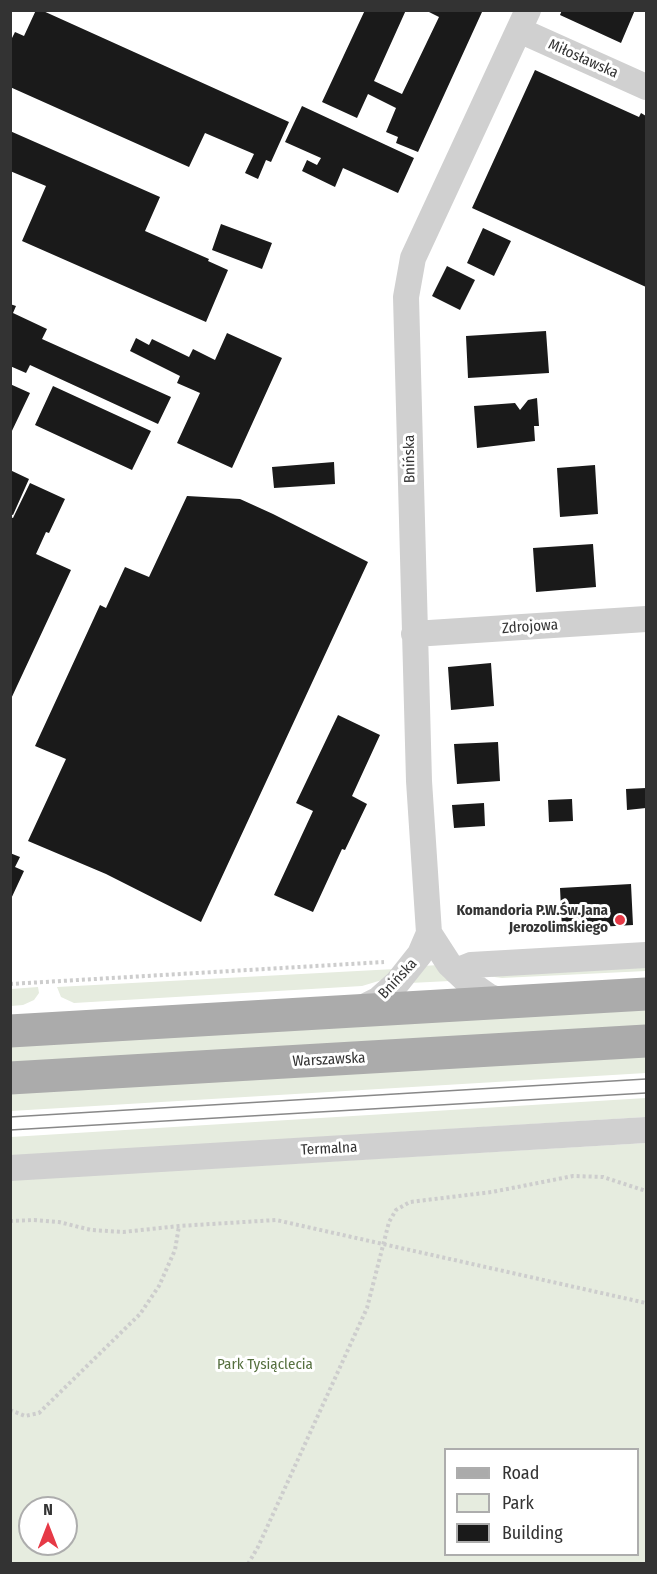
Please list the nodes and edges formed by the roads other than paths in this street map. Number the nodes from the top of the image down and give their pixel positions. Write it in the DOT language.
graph roads {
  1 [pos="524,20"];
  2 [pos="646,87"];
  3 [pos="646,619"];
  4 [pos="414,634"];
  5 [pos="429,933"];
  6 [pos="646,955"];
  7 [pos="456,971"];
  8 [pos="646,994"];
  9 [pos="505,1003"];
  10 [pos="354,1012"];
  11 [pos="10,1031"];
  12 [pos="646,1041"];
  13 [pos="10,1078"];
  14 [pos="646,1130"];
  15 [pos="10,1168"];
  1 -- 2 [label="street, Miłosławska"];
  1 -- 4 [label="street, Bnińska"];
  3 -- 4 [label="street, Zdrojowa"];
  4 -- 5 [label="street, Bnińska"];
  5 -- 7 [label="street, Bnińska"];
  5 -- 10 [label="street, Bnińska"];
  6 -- 7 [label="street"];
  7 -- 9 [label="street, Bnińska"];
  8 -- 9 [label="main road"];
  9 -- 10 [label="main road"];
  10 -- 11 [label="main road"];
  12 -- 13 [label="main road, Warszawska"];
  14 -- 15 [label="street, Termalna"];
}
